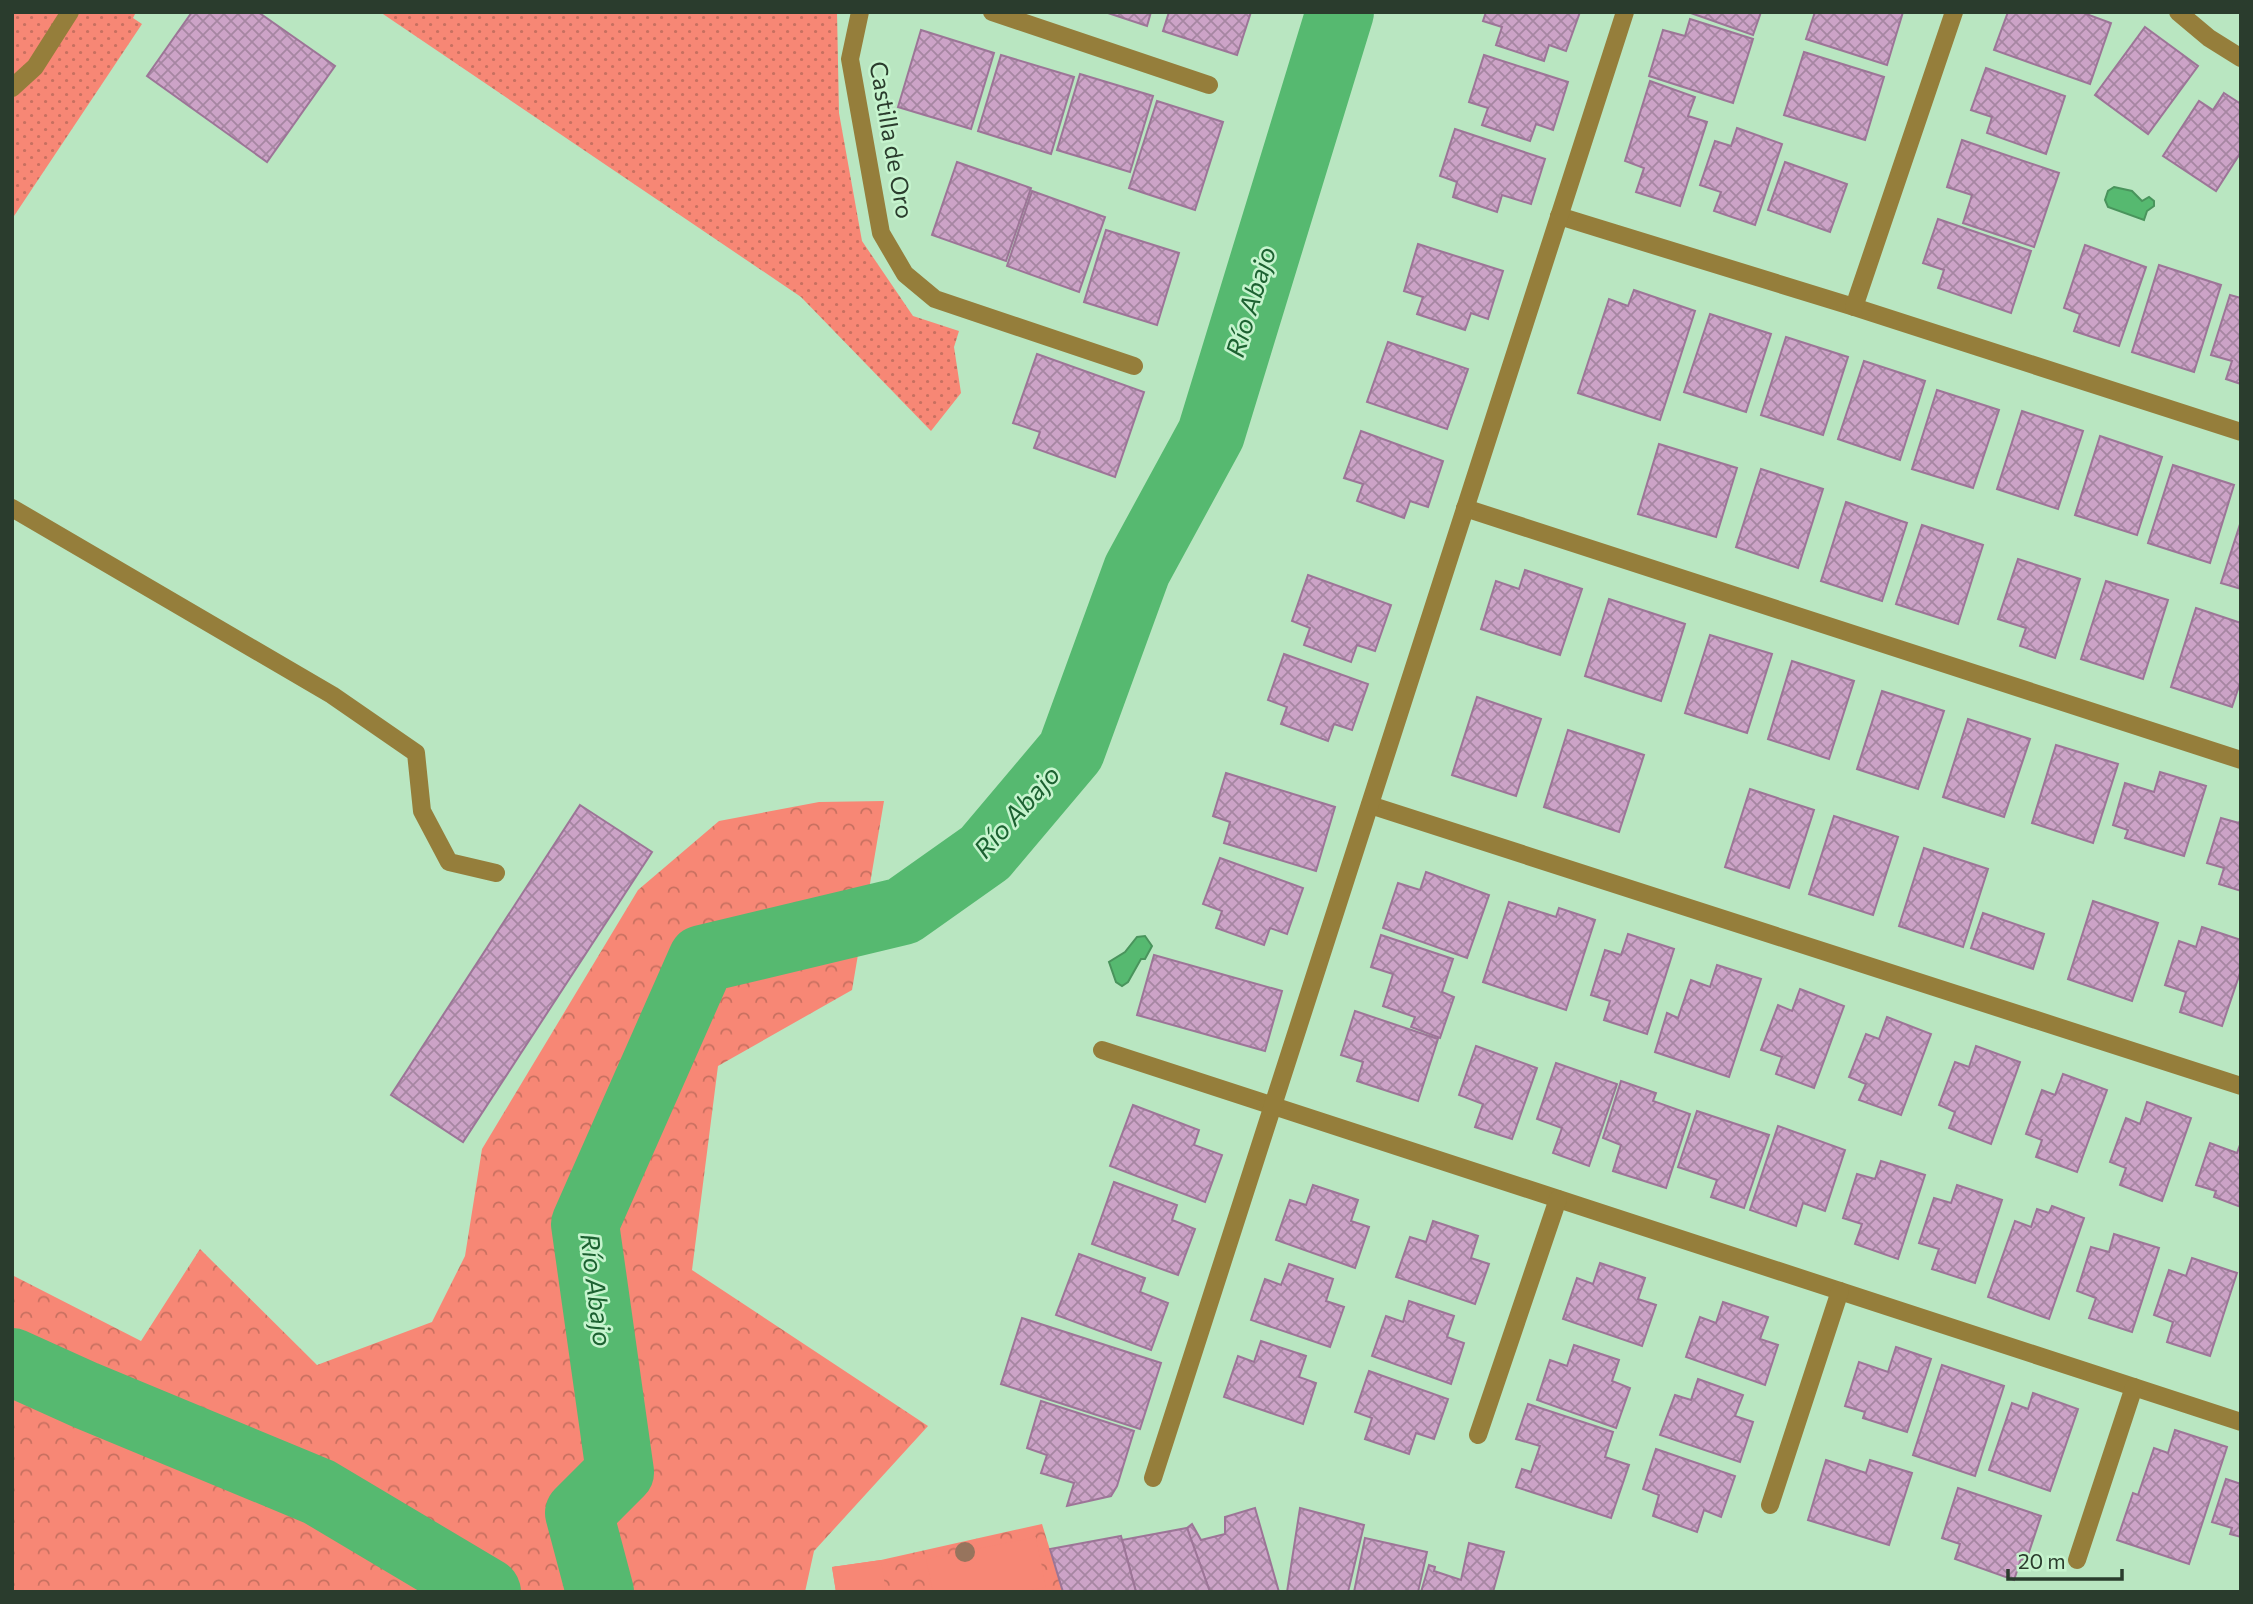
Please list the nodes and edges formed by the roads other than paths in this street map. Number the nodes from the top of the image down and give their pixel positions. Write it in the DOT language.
graph roads {
  1 [pos="70,12"];
  2 [pos="860,12"];
  3 [pos="992,12"];
  4 [pos="1625,12"];
  5 [pos="1954,12"];
  6 [pos="2178,12"];
  7 [pos="2241,58"];
  8 [pos="1209,85"];
  9 [pos="12,89"];
  10 [pos="1559,216"];
  11 [pos="1854,307"];
  12 [pos="1134,366"];
  13 [pos="2241,432"];
  14 [pos="12,508"];
  15 [pos="1465,508"];
  16 [pos="2241,760"];
  17 [pos="1370,805"];
  18 [pos="496,873"];
  19 [pos="1102,1050"];
  20 [pos="2241,1086"];
  21 [pos="1273,1107"];
  22 [pos="1558,1199"];
  23 [pos="1840,1291"];
  24 [pos="2134,1387"];
  25 [pos="2241,1422"];
  26 [pos="1478,1435"];
  27 [pos="1153,1478"];
  28 [pos="1770,1505"];
  29 [pos="2077,1560"];
  1 -- 9 [label="street"];
  2 -- 12 [label="street, Castilla de Oro"];
  3 -- 8 [label="street"];
  4 -- 10 [label="street"];
  5 -- 11 [label="street"];
  6 -- 7 [label="street"];
  10 -- 11 [label="street"];
  10 -- 15 [label="street"];
  11 -- 13 [label="street"];
  14 -- 18 [label="street"];
  15 -- 16 [label="street"];
  15 -- 17 [label="street"];
  17 -- 20 [label="street"];
  17 -- 21 [label="street"];
  19 -- 21 [label="street"];
  21 -- 22 [label="street"];
  21 -- 27 [label="street"];
  22 -- 23 [label="street"];
  22 -- 26 [label="street"];
  23 -- 24 [label="street"];
  23 -- 28 [label="street"];
  24 -- 25 [label="street"];
  24 -- 29 [label="street"];
}
